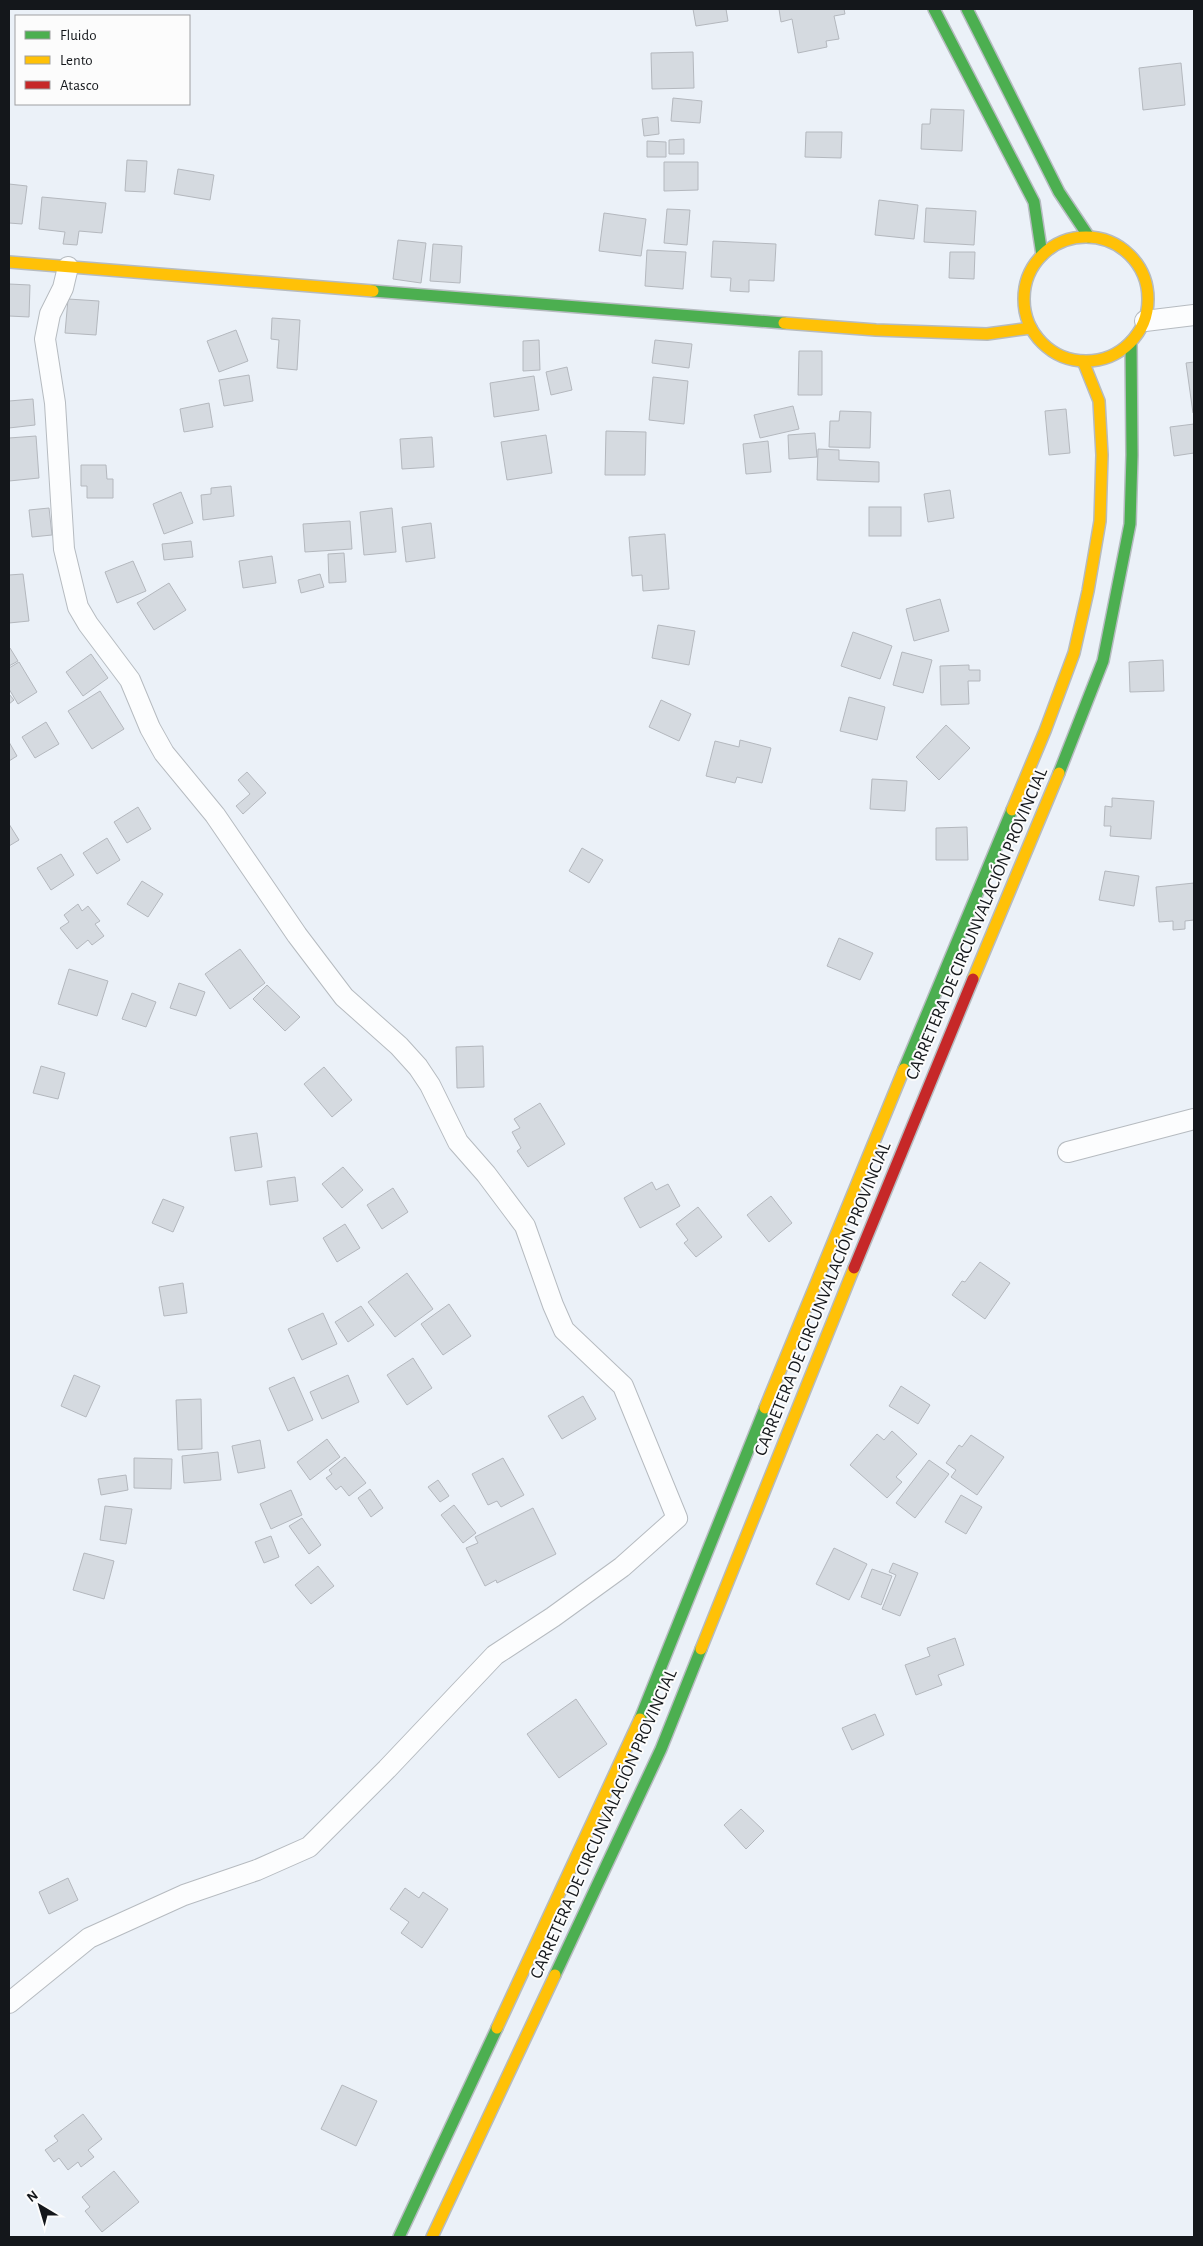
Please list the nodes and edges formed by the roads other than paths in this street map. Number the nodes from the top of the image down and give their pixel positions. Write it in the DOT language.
graph roads {
  1 [pos="934,9"];
  2 [pos="967,9"];
  3 [pos="1089,237"];
  4 [pos="1042,255"];
  5 [pos="9,262"];
  6 [pos="68,266"];
  7 [pos="1194,315"];
  8 [pos="1145,320"];
  9 [pos="1031,328"];
  10 [pos="1131,342"];
  11 [pos="1084,362"];
  12 [pos="1194,1119"];
  13 [pos="1068,1152"];
  14 [pos="9,2003"];
  15 [pos="399,2237"];
  16 [pos="432,2237"];
  1 -- 4 [label="main road"];
  2 -- 3 [label="main road"];
  3 -- 4 [label="main road"];
  3 -- 8 [label="main road"];
  4 -- 9 [label="main road"];
  5 -- 6 [label="main road"];
  6 -- 9 [label="main road"];
  6 -- 14 [label="street"];
  7 -- 8 [label="street"];
  8 -- 10 [label="main road"];
  9 -- 11 [label="main road"];
  10 -- 11 [label="main road"];
  10 -- 16 [label="main road, CARRETERA DE CIRCUNVALACIÓN PROVINCIAL"];
  11 -- 15 [label="main road, CARRETERA DE CIRCUNVALACIÓN PROVINCIAL"];
  12 -- 13 [label="street"];
}
